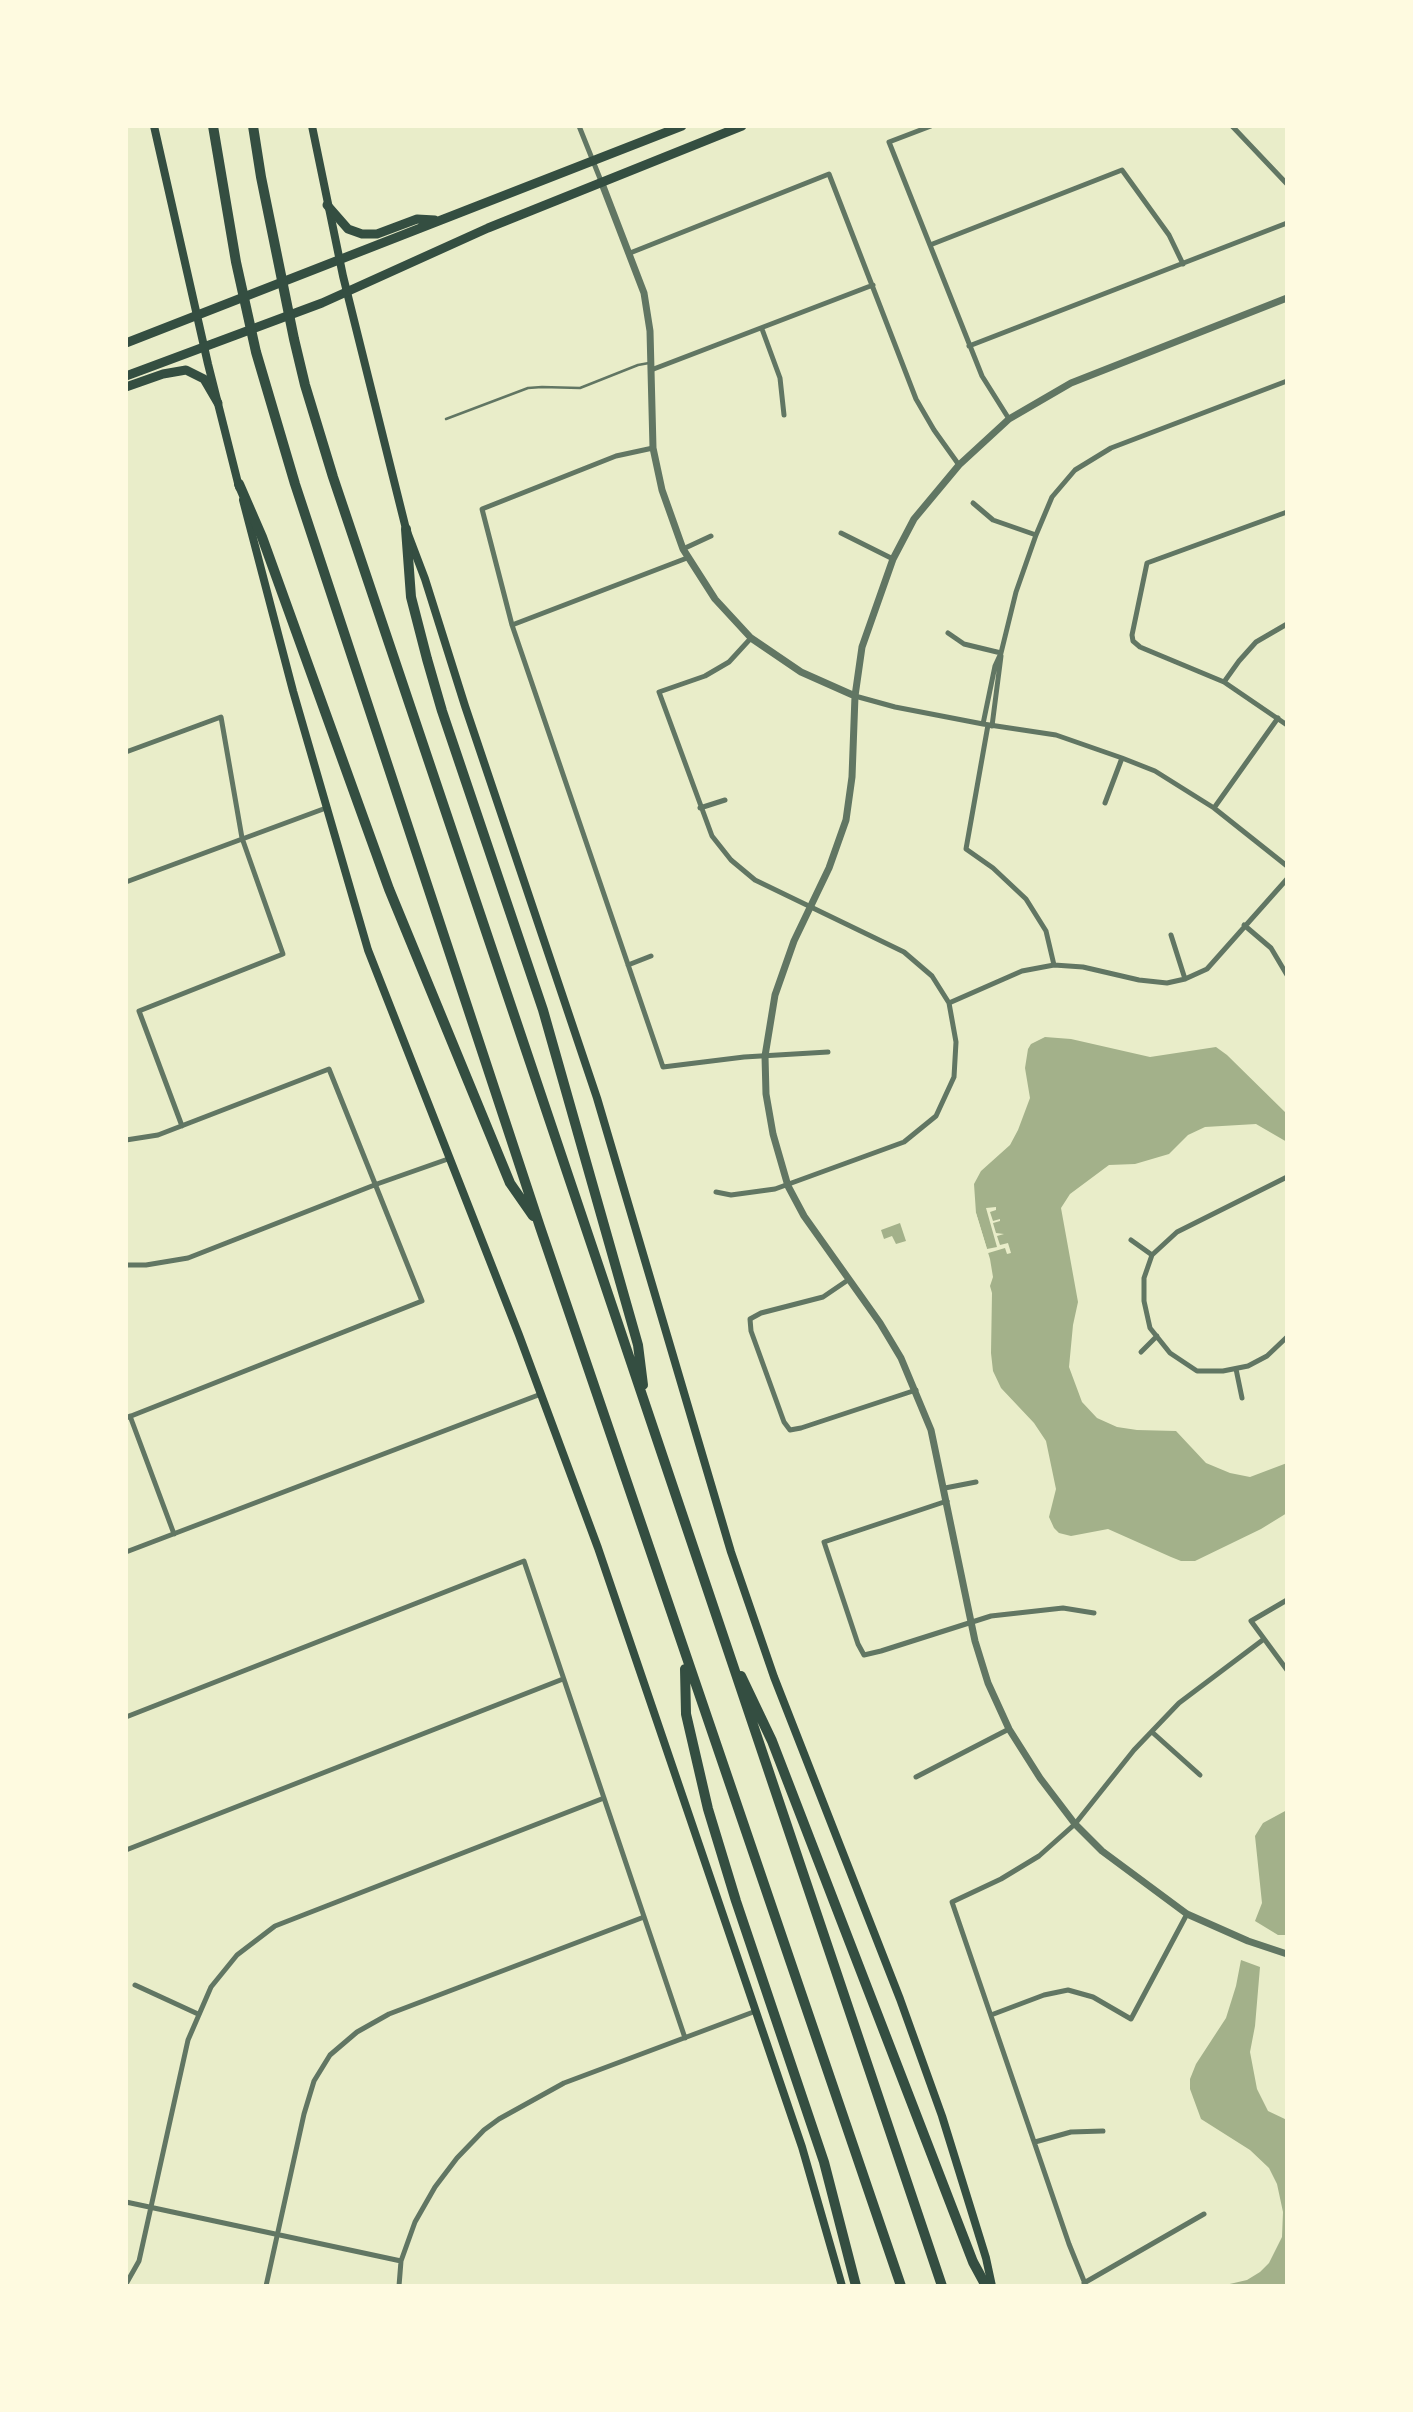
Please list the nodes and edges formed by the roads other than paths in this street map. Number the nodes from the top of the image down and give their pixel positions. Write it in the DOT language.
graph roads {
  1 [pos="153,126"];
  2 [pos="213,126"];
  3 [pos="253,126"];
  4 [pos="312,126"];
  5 [pos="579,126"];
  6 [pos="682,126"];
  7 [pos="742,126"];
  8 [pos="931,126"];
  9 [pos="1232,126"];
  10 [pos="593,161"];
  11 [pos="601,181"];
  12 [pos="1287,184"];
  13 [pos="327,205"];
  14 [pos="437,220"];
  15 [pos="1287,223"];
  16 [pos="930,245"];
  17 [pos="630,253"];
  18 [pos="339,258"];
  19 [pos="1182,264"];
  20 [pos="873,285"];
  21 [pos="348,292"];
  22 [pos="1287,298"];
  23 [pos="196,315"];
  24 [pos="762,329"];
  25 [pos="126,343"];
  26 [pos="969,346"];
  27 [pos="204,348"];
  28 [pos="651,367"];
  29 [pos="126,376"];
  30 [pos="1287,380"];
  31 [pos="126,387"];
  32 [pos="218,403"];
  33 [pos="784,415"];
  34 [pos="446,419"];
  35 [pos="1009,419"];
  36 [pos="653,448"];
  37 [pos="959,465"];
  38 [pos="239,484"];
  39 [pos="973,503"];
  40 [pos="1287,512"];
  41 [pos="406,529"];
  42 [pos="841,533"];
  43 [pos="1036,535"];
  44 [pos="711,536"];
  45 [pos="683,550"];
  46 [pos="687,558"];
  47 [pos="892,559"];
  48 [pos="1287,624"];
  49 [pos="512,625"];
  50 [pos="948,633"];
  51 [pos="751,638"];
  52 [pos="1001,653"];
  53 [pos="1224,682"];
  54 [pos="855,696"];
  55 [pos="1278,718"];
  56 [pos="988,725"];
  57 [pos="1287,725"];
  58 [pos="126,752"];
  59 [pos="1122,758"];
  60 [pos="725,800"];
  61 [pos="1105,803"];
  62 [pos="326,808"];
  63 [pos="700,808"];
  64 [pos="1214,808"];
  65 [pos="242,838"];
  66 [pos="1287,866"];
  67 [pos="1287,879"];
  68 [pos="126,882"];
  69 [pos="811,908"];
  70 [pos="1244,925"];
  71 [pos="1171,935"];
  72 [pos="651,956"];
  73 [pos="628,965"];
  74 [pos="1054,965"];
  75 [pos="1287,975"];
  76 [pos="1185,979"];
  77 [pos="949,1003"];
  78 [pos="828,1052"];
  79 [pos="765,1056"];
  80 [pos="182,1126"];
  81 [pos="126,1140"];
  82 [pos="449,1159"];
  83 [pos="1287,1177"];
  84 [pos="377,1184"];
  85 [pos="788,1186"];
  86 [pos="716,1192"];
  87 [pos="540,1227"];
  88 [pos="1130,1240"];
  89 [pos="1152,1255"];
  90 [pos="126,1265"];
  91 [pos="848,1280"];
  92 [pos="1157,1336"];
  93 [pos="1287,1337"];
  94 [pos="1141,1352"];
  95 [pos="1236,1369"];
  96 [pos="916,1390"];
  97 [pos="541,1394"];
  98 [pos="1242,1398"];
  99 [pos="647,1410"];
  100 [pos="128,1417"];
  101 [pos="976,1482"];
  102 [pos="945,1488"];
  103 [pos="947,1501"];
  104 [pos="174,1534"];
  105 [pos="126,1552"];
  106 [pos="1287,1600"];
  107 [pos="1094,1613"];
  108 [pos="971,1621"];
  109 [pos="1264,1639"];
  110 [pos="724,1640"];
  111 [pos="685,1658"];
  112 [pos="1287,1670"];
  113 [pos="563,1679"];
  114 [pos="126,1717"];
  115 [pos="1009,1728"];
  116 [pos="1152,1732"];
  117 [pos="1200,1775"];
  118 [pos="916,1777"];
  119 [pos="604,1798"];
  120 [pos="1075,1824"];
  121 [pos="126,1850"];
  122 [pos="1187,1914"];
  123 [pos="644,1917"];
  124 [pos="1287,1954"];
  125 [pos="135,1985"];
  126 [pos="756,2011"];
  127 [pos="198,2014"];
  128 [pos="990,2015"];
  129 [pos="685,2038"];
  130 [pos="1103,2131"];
  131 [pos="1035,2142"];
  132 [pos="126,2202"];
  133 [pos="150,2207"];
  134 [pos="1204,2214"];
  135 [pos="278,2235"];
  136 [pos="401,2262"];
  137 [pos="126,2284"];
  138 [pos="1085,2284"];
  139 [pos="266,2286"];
  140 [pos="399,2286"];
  141 [pos="842,2286"];
  142 [pos="856,2286"];
  143 [pos="901,2286"];
  144 [pos="942,2286"];
  145 [pos="986,2286"];
  146 [pos="992,2286"];
  1 -- 23 [label="main road"];
  2 -- 87 [label="highway"];
  3 -- 99 [label="highway"];
  4 -- 13 [label="main road"];
  5 -- 10 [label="street"];
  6 -- 10 [label="main road"];
  7 -- 11 [label="main road"];
  8 -- 16 [label="street"];
  9 -- 12 [label="street"];
  10 -- 11 [label="street"];
  10 -- 14 [label="main road"];
  11 -- 17 [label="street"];
  11 -- 21 [label="main road"];
  13 -- 14 [label="main road"];
  13 -- 18 [label="main road"];
  14 -- 18 [label="main road"];
  15 -- 19 [label="street"];
  16 -- 19 [label="street"];
  16 -- 26 [label="street"];
  17 -- 20 [label="street"];
  17 -- 28 [label="street"];
  18 -- 21 [label="main road"];
  18 -- 23 [label="main road"];
  19 -- 26 [label="street"];
  20 -- 24 [label="street"];
  20 -- 37 [label="street"];
  21 -- 27 [label="main road"];
  21 -- 41 [label="main road"];
  22 -- 35 [label="street"];
  23 -- 25 [label="main road"];
  23 -- 27 [label="main road"];
  24 -- 28 [label="street"];
  24 -- 33 [label="street"];
  26 -- 35 [label="street"];
  27 -- 29 [label="main road"];
  27 -- 32 [label="main road"];
  28 -- 34 [label="lane"];
  28 -- 36 [label="street"];
  30 -- 43 [label="street"];
  31 -- 32 [label="main road"];
  32 -- 38 [label="main road"];
  35 -- 37 [label="street"];
  36 -- 45 [label="street"];
  36 -- 49 [label="street"];
  37 -- 47 [label="street"];
  38 -- 62 [label="main road"];
  38 -- 87 [label="highway"];
  39 -- 43 [label="street"];
  40 -- 53 [label="street"];
  41 -- 99 [label="highway"];
  41 -- 146 [label="main road"];
  42 -- 47 [label="street"];
  43 -- 52 [label="street"];
  44 -- 45 [label="street"];
  45 -- 46 [label="street"];
  46 -- 49 [label="street"];
  46 -- 51 [label="street"];
  47 -- 54 [label="street"];
  48 -- 53 [label="street"];
  49 -- 73 [label="street"];
  50 -- 52 [label="street"];
  51 -- 54 [label="street"];
  51 -- 63 [label="street"];
  52 -- 56 [label="street"];
  52 -- 56 [label="street"];
  53 -- 55 [label="street"];
  54 -- 56 [label="street"];
  54 -- 69 [label="street"];
  55 -- 57 [label="street"];
  55 -- 64 [label="street"];
  56 -- 59 [label="street"];
  56 -- 74 [label="street"];
  58 -- 65 [label="street"];
  59 -- 61 [label="street"];
  59 -- 64 [label="street"];
  60 -- 63 [label="street"];
  62 -- 65 [label="street"];
  62 -- 82 [label="main road"];
  63 -- 69 [label="street"];
  64 -- 66 [label="street"];
  65 -- 68 [label="street"];
  65 -- 80 [label="street"];
  67 -- 70 [label="street"];
  69 -- 77 [label="street"];
  69 -- 79 [label="street"];
  70 -- 75 [label="street"];
  70 -- 76 [label="street"];
  71 -- 76 [label="street"];
  72 -- 73 [label="street"];
  73 -- 79 [label="street"];
  74 -- 76 [label="street"];
  74 -- 77 [label="street"];
  77 -- 85 [label="street"];
  78 -- 79 [label="street"];
  79 -- 85 [label="street"];
  80 -- 81 [label="street"];
  80 -- 84 [label="street"];
  82 -- 84 [label="street"];
  82 -- 97 [label="main road"];
  83 -- 89 [label="street"];
  84 -- 90 [label="street"];
  84 -- 100 [label="street"];
  85 -- 86 [label="street"];
  85 -- 91 [label="street"];
  87 -- 111 [label="highway"];
  88 -- 89 [label="street"];
  89 -- 92 [label="street"];
  91 -- 96 [label="street"];
  91 -- 96 [label="street"];
  92 -- 94 [label="street"];
  92 -- 95 [label="street"];
  93 -- 95 [label="street"];
  95 -- 98 [label="street"];
  96 -- 102 [label="street"];
  97 -- 104 [label="street"];
  97 -- 126 [label="main road"];
  99 -- 110 [label="highway"];
  100 -- 104 [label="street"];
  101 -- 102 [label="street"];
  102 -- 103 [label="street"];
  103 -- 108 [label="street"];
  103 -- 108 [label="street"];
  104 -- 105 [label="street"];
  106 -- 109 [label="street"];
  107 -- 108 [label="street"];
  108 -- 115 [label="street"];
  109 -- 112 [label="street"];
  109 -- 116 [label="street"];
  110 -- 144 [label="highway"];
  110 -- 145 [label="highway"];
  111 -- 142 [label="highway"];
  111 -- 143 [label="highway"];
  113 -- 114 [label="street"];
  113 -- 119 [label="street"];
  113 -- 121 [label="street"];
  115 -- 118 [label="street"];
  115 -- 120 [label="street"];
  116 -- 117 [label="street"];
  116 -- 120 [label="street"];
  119 -- 123 [label="street"];
  119 -- 127 [label="street"];
  120 -- 122 [label="street"];
  120 -- 128 [label="street"];
  122 -- 124 [label="street"];
  122 -- 128 [label="street"];
  123 -- 129 [label="street"];
  123 -- 135 [label="street"];
  125 -- 127 [label="street"];
  126 -- 129 [label="street"];
  126 -- 141 [label="main road"];
  127 -- 133 [label="street"];
  128 -- 131 [label="street"];
  129 -- 136 [label="street"];
  130 -- 131 [label="street"];
  131 -- 138 [label="street"];
  132 -- 133 [label="street"];
  133 -- 135 [label="street"];
  133 -- 137 [label="street"];
  134 -- 138 [label="street"];
  135 -- 136 [label="street"];
  135 -- 139 [label="street"];
  136 -- 140 [label="street"];
}
